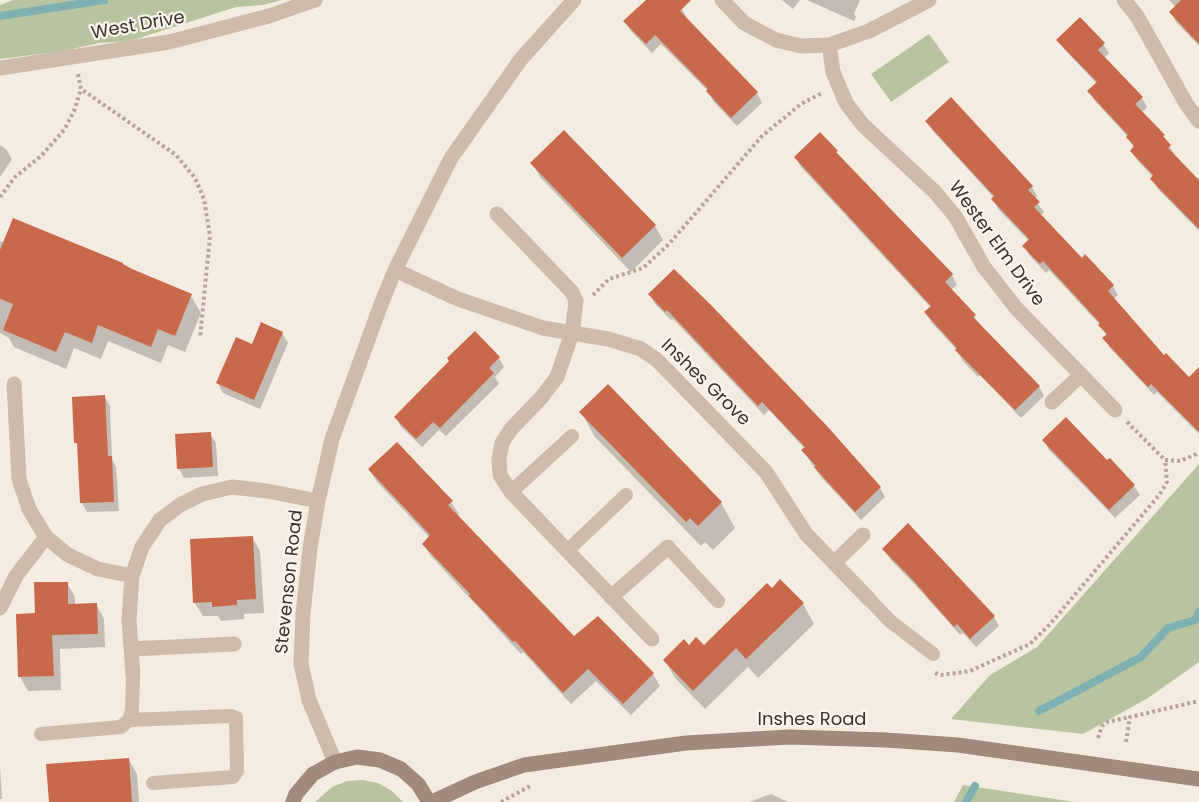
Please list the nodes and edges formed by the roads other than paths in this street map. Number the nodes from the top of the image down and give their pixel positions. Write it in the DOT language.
graph roads {
  1 [pos="315,0"];
  2 [pos="574,0"];
  3 [pos="722,0"];
  4 [pos="929,0"];
  5 [pos="1124,0"];
  6 [pos="829,45"];
  7 [pos="0,68"];
  8 [pos="1199,121"];
  9 [pos="496,214"];
  10 [pos="395,270"];
  11 [pos="572,333"];
  12 [pos="1081,375"];
  13 [pos="14,384"];
  14 [pos="1052,402"];
  15 [pos="1114,410"];
  16 [pos="16,426"];
  17 [pos="0,427"];
  18 [pos="572,436"];
  19 [pos="511,492"];
  20 [pos="626,495"];
  21 [pos="318,501"];
  22 [pos="863,535"];
  23 [pos="46,537"];
  24 [pos="668,547"];
  25 [pos="567,551"];
  26 [pos="834,563"];
  27 [pos="132,576"];
  28 [pos="611,597"];
  29 [pos="718,600"];
  30 [pos="870,600"];
  31 [pos="0,608"];
  32 [pos="652,639"];
  33 [pos="234,644"];
  34 [pos="130,649"];
  35 [pos="933,654"];
  36 [pos="133,676"];
  37 [pos="129,720"];
  38 [pos="41,734"];
  39 [pos="335,762"];
  40 [pos="1199,779"];
  41 [pos="153,783"];
  42 [pos="293,802"];
  43 [pos="431,802"];
  1 -- 7 [label="street, West Drive"];
  2 -- 10 [label="street, Stevenson Road"];
  3 -- 6 [label="street"];
  4 -- 6 [label="street"];
  5 -- 8 [label="street"];
  6 -- 12 [label="street, Wester Elm Drive"];
  9 -- 11 [label="street"];
  10 -- 11 [label="street, Inshes Grove"];
  10 -- 21 [label="street, Stevenson Road"];
  11 -- 19 [label="street"];
  11 -- 26 [label="street, Inshes Grove"];
  12 -- 14 [label="street"];
  12 -- 15 [label="street, Wester Elm Drive"];
  13 -- 16 [label="street"];
  16 -- 17 [label="street"];
  16 -- 23 [label="street"];
  18 -- 19 [label="lane"];
  19 -- 25 [label="street"];
  20 -- 25 [label="lane"];
  21 -- 27 [label="street"];
  21 -- 39 [label="street, Stevenson Road"];
  22 -- 26 [label="street"];
  23 -- 27 [label="street"];
  23 -- 31 [label="street"];
  24 -- 28 [label="street"];
  24 -- 29 [label="lane"];
  25 -- 28 [label="street"];
  26 -- 30 [label="street, Inshes Grove"];
  27 -- 34 [label="street"];
  28 -- 32 [label="street"];
  30 -- 35 [label="lane"];
  33 -- 34 [label="street"];
  34 -- 36 [label="street"];
  36 -- 37 [label="lane"];
  37 -- 38 [label="lane"];
  37 -- 41 [label="lane"];
  39 -- 42 [label="street, Inshes Road"];
  39 -- 43 [label="street, Inshes Road"];
  40 -- 43 [label="street, Inshes Road"];
}
